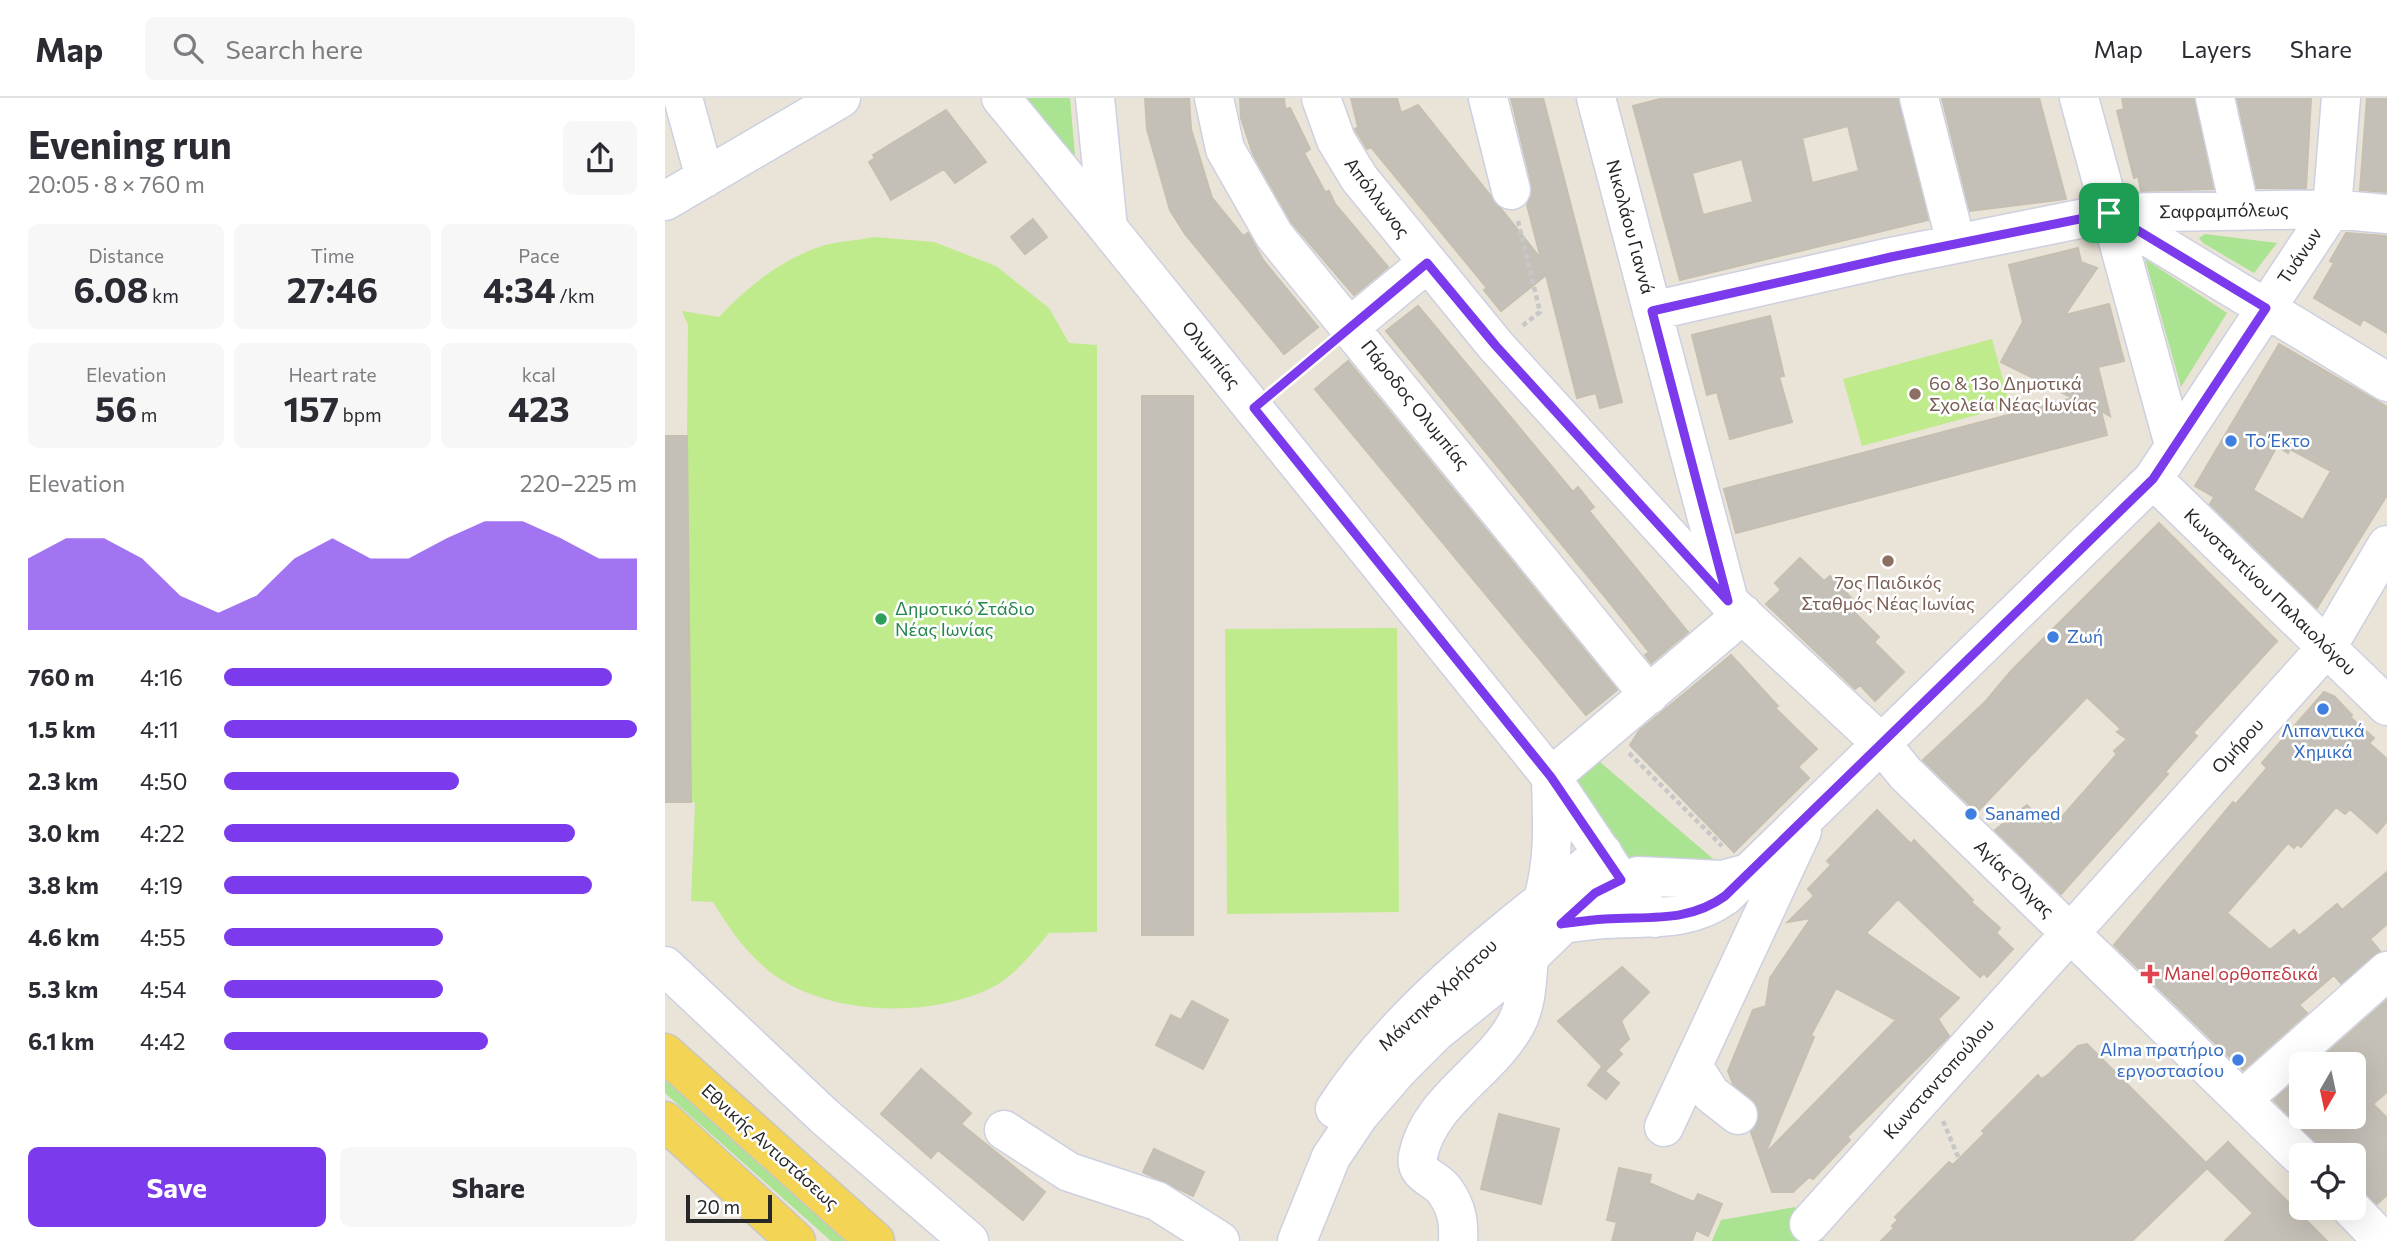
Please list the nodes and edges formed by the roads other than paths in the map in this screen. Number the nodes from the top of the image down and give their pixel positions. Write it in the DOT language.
graph roads {
  1 [pos="683,98"];
  2 [pos="841,98"];
  3 [pos="1001,98"];
  4 [pos="1095,98"];
  5 [pos="1214,98"];
  6 [pos="1321,98"];
  7 [pos="1487,98"];
  8 [pos="1596,98"];
  9 [pos="1919,98"];
  10 [pos="2079,98"];
  11 [pos="2215,98"];
  12 [pos="2341,98"];
  13 [pos="705,178"];
  14 [pos="1511,190"];
  15 [pos="665,201"];
  16 [pos="2332,209"];
  17 [pos="2240,211"];
  18 [pos="2109,213"];
  19 [pos="2387,214"];
  20 [pos="1108,229"];
  21 [pos="1956,243"];
  22 [pos="1427,263"];
  23 [pos="2266,308"];
  24 [pos="1652,311"];
  25 [pos="1351,326"];
  26 [pos="2387,382"];
  27 [pos="2174,445"];
  28 [pos="2153,479"];
  29 [pos="2387,545"];
  30 [pos="1736,608"];
  31 [pos="2327,647"];
  32 [pos="1649,695"];
  33 [pos="2387,706"];
  34 [pos="1881,743"];
  35 [pos="1551,777"];
  36 [pos="1812,811"];
  37 [pos="1612,867"];
  38 [pos="1748,873"];
  39 [pos="1552,912"];
  40 [pos="1655,918"];
  41 [pos="2071,934"];
  42 [pos="1529,957"];
  43 [pos="665,966"];
  44 [pos="2387,971"];
  45 [pos="665,1053"];
  46 [pos="1693,1066"];
  47 [pos="2244,1098"];
  48 [pos="1738,1115"];
  49 [pos="665,1121"];
  50 [pos="1664,1127"];
  51 [pos="1004,1130"];
  52 [pos="2289,1145"];
  53 [pos="1809,1224"];
  54 [pos="796,1241"];
  55 [pos="875,1241"];
  56 [pos="969,1241"];
  57 [pos="1220,1241"];
  58 [pos="1269,1241"];
  59 [pos="1297,1241"];
  60 [pos="1458,1241"];
  1 -- 13 [label="street"];
  2 -- 13 [label="street"];
  3 -- 20 [label="street, Ολυμπίας"];
  4 -- 20 [label="street"];
  5 -- 25 [label="street, Πάροδος Ολυμπίας"];
  6 -- 22 [label="street, Απόλλωνος"];
  7 -- 14 [label="street"];
  8 -- 24 [label="street, Νικολάου Γιαννά"];
  9 -- 21 [label="street"];
  10 -- 18 [label="street"];
  11 -- 17 [label="street"];
  12 -- 16 [label="street"];
  13 -- 15 [label="street"];
  16 -- 17 [label="street, Σαφραμπόλεως"];
  16 -- 19 [label="street, Σαφραμπόλεως"];
  16 -- 23 [label="street, Τυάνων"];
  17 -- 18 [label="street, Σαφραμπόλεως"];
  18 -- 21 [label="street, Σαφραμπόλεως"];
  18 -- 23 [label="street"];
  18 -- 27 [label="street"];
  20 -- 35 [label="street, Ολυμπίας"];
  21 -- 24 [label="street, Σαφραμπόλεως"];
  22 -- 25 [label="street"];
  22 -- 30 [label="street, Απόλλωνος"];
  23 -- 26 [label="street"];
  23 -- 27 [label="street, Τυάνων"];
  24 -- 30 [label="street, Νικολάου Γιαννά"];
  25 -- 32 [label="street, Πάροδος Ολυμπίας"];
  27 -- 28 [label="street, Τυάνων"];
  28 -- 31 [label="street, Κωνσταντίνου Παλαιολόγου"];
  28 -- 34 [label="street, Τυάνων"];
  29 -- 31 [label="street, Ομήρου"];
  30 -- 32 [label="street"];
  30 -- 34 [label="street, Αγίας Όλγας"];
  31 -- 33 [label="street, Κωνσταντίνου Παλαιολόγου"];
  31 -- 41 [label="street, Ομήρου"];
  32 -- 35 [label="street"];
  34 -- 36 [label="street, Τυάνων"];
  34 -- 41 [label="street, Αγίας Όλγας"];
  35 -- 37 [label="street, Ολυμπίας"];
  35 -- 39 [label="street"];
  36 -- 38 [label="street, Τυάνων"];
  36 -- 46 [label="street"];
  37 -- 38 [label="street"];
  37 -- 39 [label="street, Μάντηκα Χρήστου"];
  37 -- 40 [label="street, Ολυμπίας"];
  38 -- 40 [label="street, Τυάνων"];
  39 -- 40 [label="street, Τυάνων"];
  39 -- 42 [label="street, Μάντηκα Χρήστου"];
  39 -- 58 [label="street, Μάντηκα Χρήστου"];
  41 -- 47 [label="street, Αγίας Όλγας"];
  41 -- 53 [label="street, Κωνσταντοπούλου"];
  42 -- 59 [label="street, Μάντηκα Χρήστου"];
  42 -- 60 [label="street"];
  43 -- 56 [label="street"];
  44 -- 47 [label="street"];
  45 -- 55 [label="main road, Εθνικής Αντιστάσεως"];
  46 -- 48 [label="street"];
  46 -- 50 [label="street"];
  47 -- 52 [label="street, Αγίας Όλγας"];
  49 -- 54 [label="main road"];
  51 -- 57 [label="street"];
}
